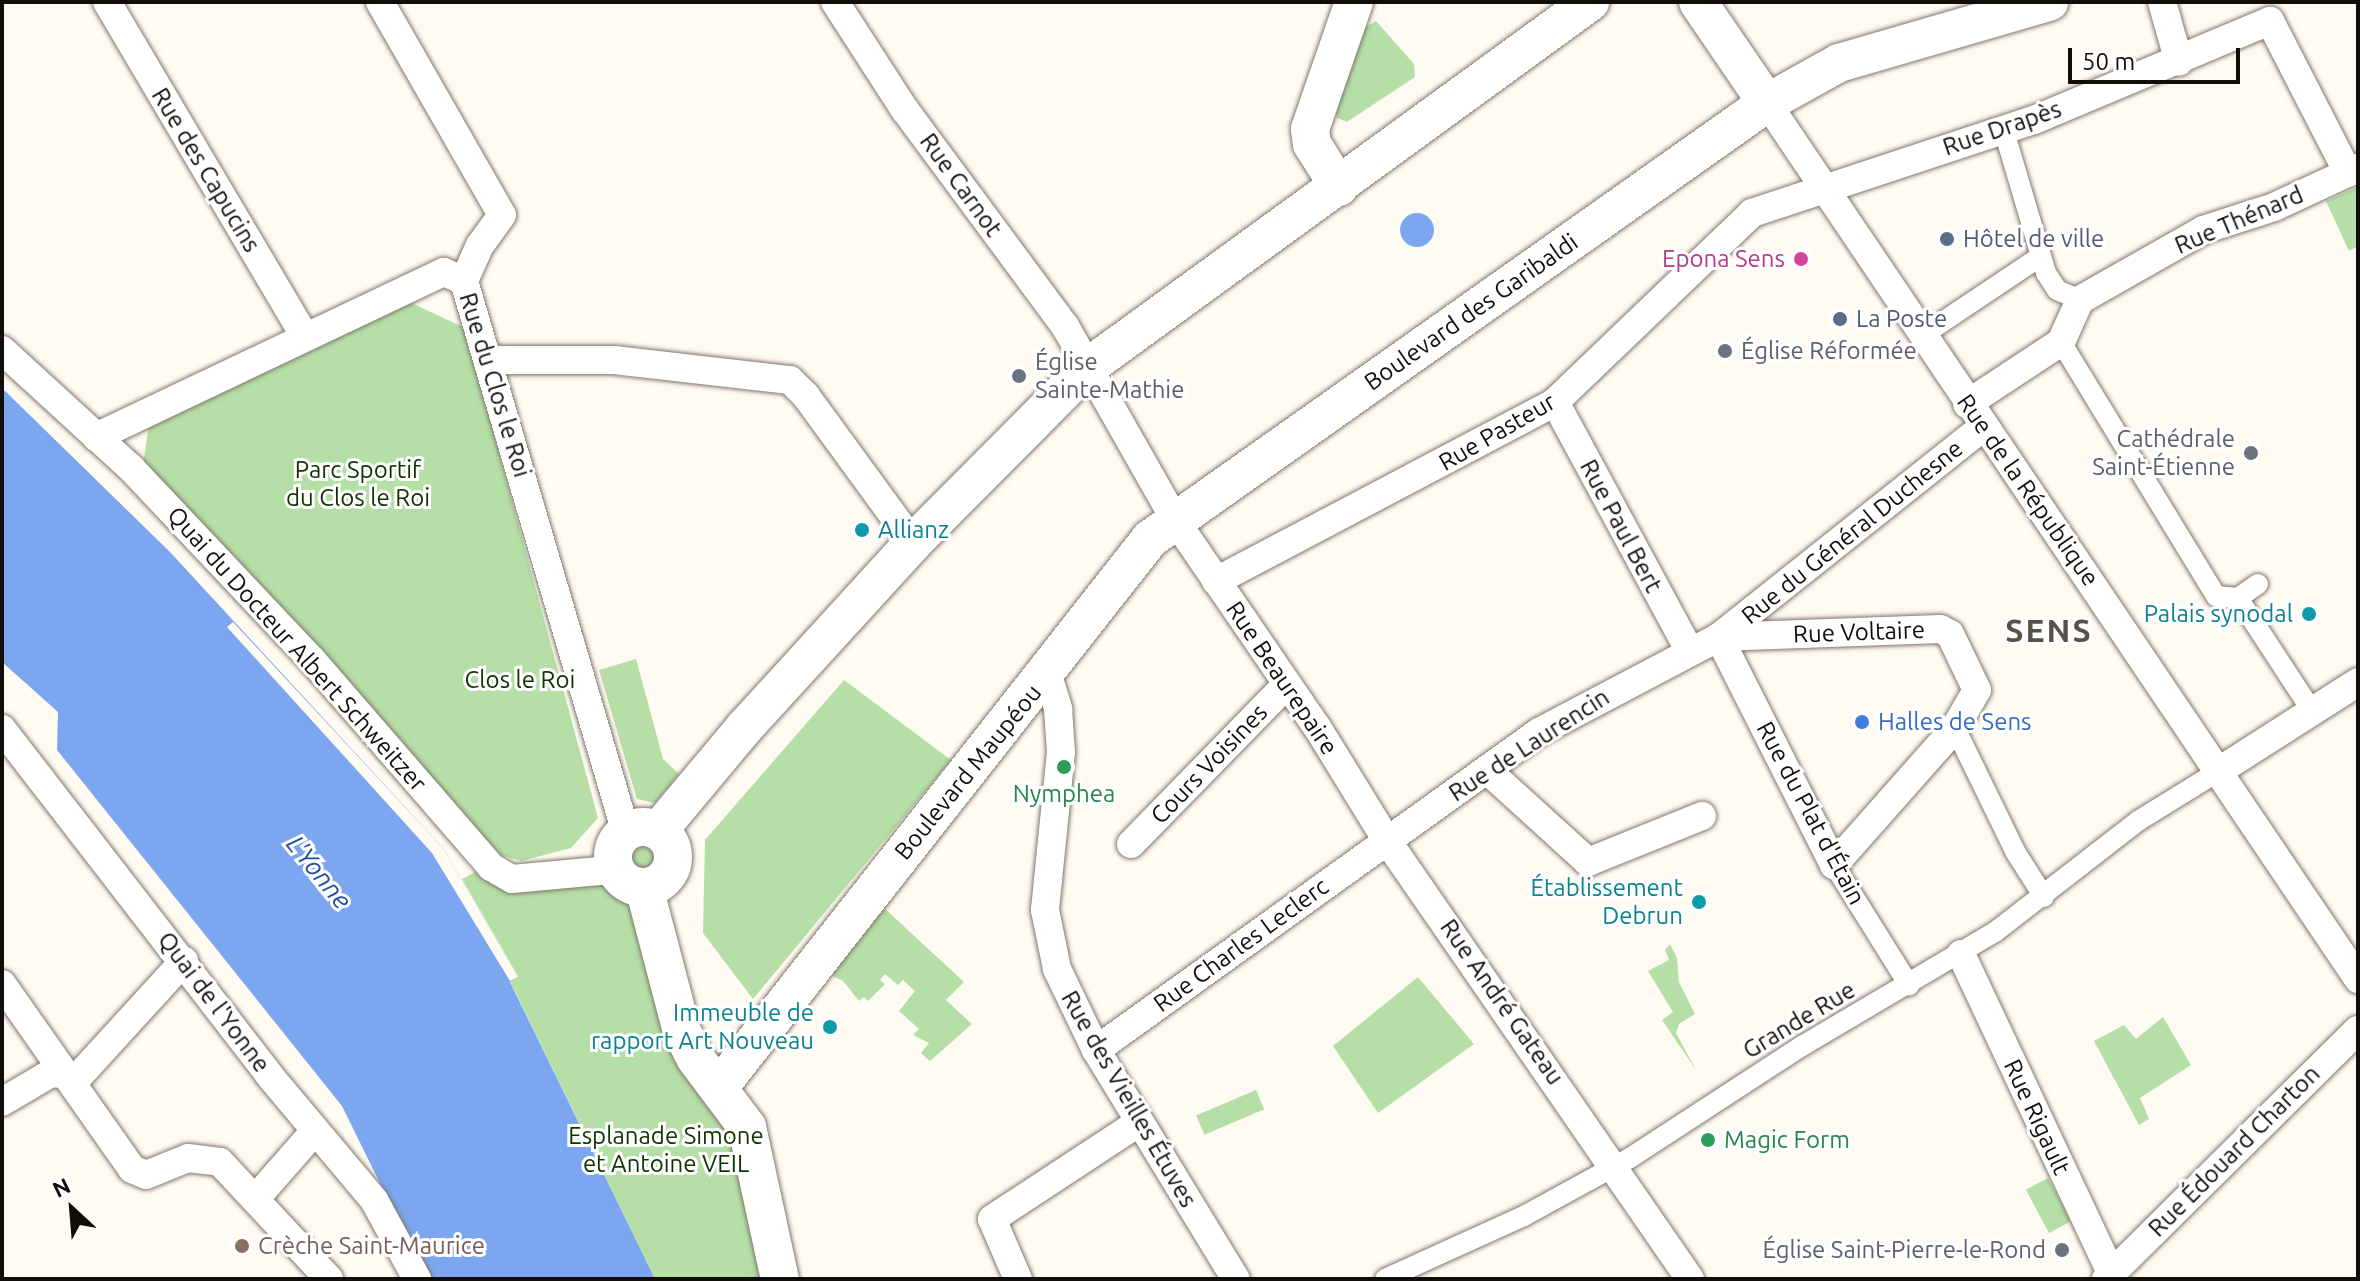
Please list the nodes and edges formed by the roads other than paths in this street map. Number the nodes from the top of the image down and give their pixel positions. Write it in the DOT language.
graph roads {
  1 [pos="107,2"];
  2 [pos="380,2"];
  3 [pos="835,2"];
  4 [pos="1354,2"];
  5 [pos="1590,2"];
  6 [pos="1698,2"];
  7 [pos="2049,2"];
  8 [pos="2162,2"];
  9 [pos="2179,62"];
  10 [pos="1767,103"];
  11 [pos="2004,131"];
  12 [pos="2353,170"];
  13 [pos="1339,187"];
  14 [pos="1823,187"];
  15 [pos="2041,256"];
  16 [pos="464,281"];
  17 [pos="2080,300"];
  18 [pos="1923,335"];
  19 [pos="305,337"];
  20 [pos="2061,342"];
  21 [pos="2,350"];
  22 [pos="1101,357"];
  23 [pos="490,360"];
  24 [pos="1555,402"];
  25 [pos="1976,415"];
  26 [pos="96,437"];
  27 [pos="1175,520"];
  28 [pos="913,543"];
  29 [pos="1216,581"];
  30 [pos="2258,584"];
  31 [pos="2238,598"];
  32 [pos="1719,637"];
  33 [pos="1689,650"];
  34 [pos="1047,672"];
  35 [pos="2358,682"];
  36 [pos="1287,684"];
  37 [pos="2312,711"];
  38 [pos="1955,728"];
  39 [pos="2,729"];
  40 [pos="1487,770"];
  41 [pos="2219,771"];
  42 [pos="1690,823"];
  43 [pos="1386,839"];
  44 [pos="633,842"];
  45 [pos="1131,844"];
  46 [pos="1834,865"];
  47 [pos="644,887"];
  48 [pos="2044,897"];
  49 [pos="1961,954"];
  50 [pos="184,961"];
  51 [pos="2358,979"];
  52 [pos="2,984"];
  53 [pos="1909,985"];
  54 [pos="2358,1030"];
  55 [pos="1096,1050"];
  56 [pos="64,1074"];
  57 [pos="720,1086"];
  58 [pos="2,1102"];
  59 [pos="1138,1123"];
  60 [pos="314,1132"];
  61 [pos="1615,1167"];
  62 [pos="257,1197"];
  63 [pos="1008,1275"];
  64 [pos="2110,1277"];
  65 [pos="329,1279"];
  66 [pos="417,1279"];
  67 [pos="780,1279"];
  68 [pos="1236,1279"];
  69 [pos="1385,1279"];
  70 [pos="1690,1279"];
  1 -- 19 [label="street, Rue des Capucins"];
  2 -- 16 [label="street"];
  3 -- 22 [label="street, Rue Carnot"];
  4 -- 13 [label="main road"];
  5 -- 13 [label="main road"];
  6 -- 10 [label="main road, Rue de la République"];
  7 -- 10 [label="main road, Boulevard des Garibaldi"];
  8 -- 9 [label="street"];
  9 -- 11 [label="street, Rue Drapès"];
  9 -- 12 [label="street, Rue Drapès"];
  10 -- 14 [label="street, Rue de la République"];
  10 -- 27 [label="main road, Boulevard des Garibaldi"];
  11 -- 14 [label="street, Rue Drapès"];
  11 -- 15 [label="street"];
  12 -- 17 [label="street, Rue Thénard"];
  13 -- 22 [label="main road"];
  14 -- 18 [label="street, Rue de la République"];
  14 -- 24 [label="street, Rue Pasteur"];
  15 -- 17 [label="street"];
  15 -- 18 [label="street"];
  16 -- 19 [label="street, Rue du Clos le Roi"];
  16 -- 23 [label="street, Rue du Clos le Roi"];
  17 -- 20 [label="street"];
  18 -- 25 [label="street, Rue de la République"];
  19 -- 26 [label="street, Rue du Clos le Roi"];
  20 -- 25 [label="street, Rue du Général Duchesne"];
  20 -- 31 [label="street"];
  21 -- 26 [label="street, Quai du Docteur Albert Schweitzer"];
  22 -- 27 [label="street, Rue Carnot"];
  22 -- 28 [label="main road"];
  23 -- 28 [label="street"];
  23 -- 44 [label="street, Rue du Clos le Roi"];
  24 -- 29 [label="street, Rue Pasteur"];
  24 -- 33 [label="street, Rue Paul Bert"];
  25 -- 32 [label="street, Rue du Général Duchesne"];
  25 -- 41 [label="street, Rue de la République"];
  26 -- 44 [label="street, Quai du Docteur Albert Schweitzer"];
  27 -- 29 [label="street, Rue Beaurepaire"];
  27 -- 34 [label="main road, Boulevard Maupéou"];
  28 -- 44 [label="main road"];
  29 -- 36 [label="street, Rue Beaurepaire"];
  30 -- 31 [label="street"];
  31 -- 37 [label="street"];
  32 -- 33 [label="street, Rue de Laurencin"];
  32 -- 38 [label="street, Rue Voltaire"];
  32 -- 46 [label="street, Rue du Plat d'Étain"];
  33 -- 40 [label="street, Rue de Laurencin"];
  34 -- 55 [label="street, Rue des Vieilles Étuves"];
  34 -- 57 [label="main road, Boulevard Maupéou"];
  35 -- 37 [label="street"];
  36 -- 43 [label="street, Rue Beaurepaire"];
  36 -- 45 [label="street, Cours Voisines"];
  37 -- 41 [label="street"];
  38 -- 46 [label="street"];
  38 -- 48 [label="street"];
  39 -- 50 [label="street, Quai de l'Yonne"];
  40 -- 42 [label="street"];
  40 -- 43 [label="street, Rue de Laurencin"];
  41 -- 48 [label="street, Grande Rue"];
  41 -- 51 [label="street, Rue de la République"];
  43 -- 55 [label="street, Rue Charles Leclerc"];
  43 -- 61 [label="street, Rue André Gateau"];
  44 -- 47 [label="main road"];
  44 -- 47 [label="main road"];
  46 -- 53 [label="street, Rue du Plat d'Étain"];
  47 -- 57 [label="main road"];
  48 -- 49 [label="street, Grande Rue"];
  49 -- 53 [label="street, Grande Rue"];
  49 -- 64 [label="street, Rue Rigault"];
  50 -- 56 [label="street"];
  50 -- 60 [label="street, Quai de l'Yonne"];
  52 -- 56 [label="street"];
  53 -- 61 [label="street, Grande Rue"];
  54 -- 64 [label="street, Rue Édouard Charton"];
  55 -- 59 [label="street, Rue des Vieilles Étuves"];
  56 -- 58 [label="street"];
  56 -- 62 [label="street"];
  57 -- 67 [label="main road"];
  59 -- 63 [label="street"];
  59 -- 68 [label="street, Rue des Vieilles Étuves"];
  60 -- 62 [label="street"];
  60 -- 66 [label="street, Quai de l'Yonne"];
  61 -- 69 [label="street, Grande Rue"];
  61 -- 70 [label="street, Rue André Gateau"];
  62 -- 65 [label="street"];
}
